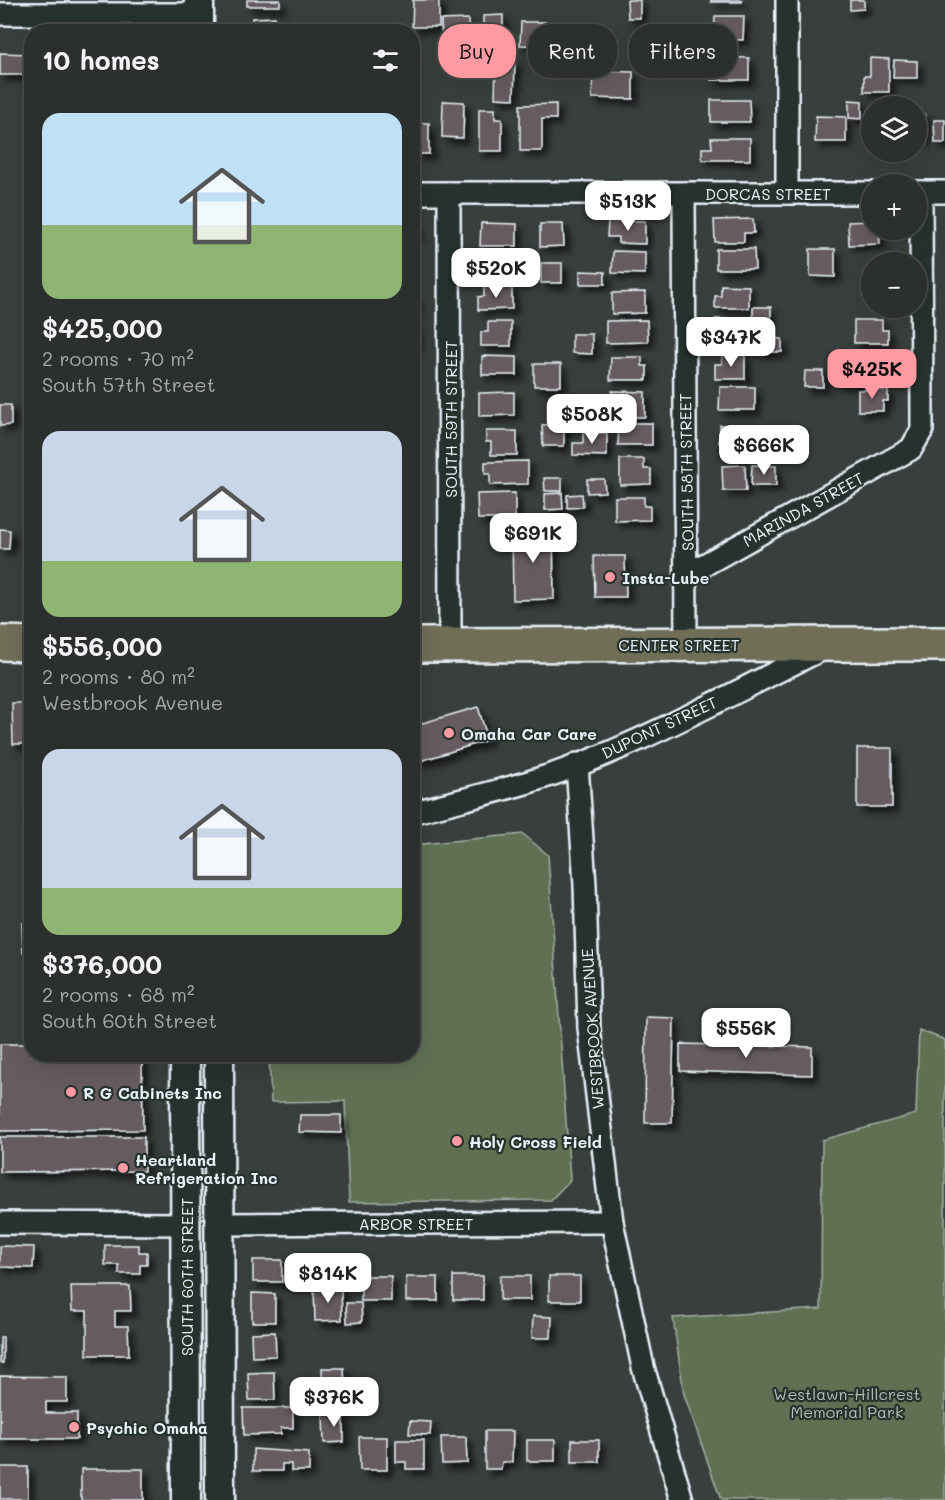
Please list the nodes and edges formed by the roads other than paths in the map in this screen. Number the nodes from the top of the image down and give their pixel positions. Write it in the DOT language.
graph roads {
  1 [pos="787,0"];
  2 [pos="0,14"];
  3 [pos="199,15"];
  4 [pos="861,192"];
  5 [pos="927,192"];
  6 [pos="945,192"];
  7 [pos="420,193"];
  8 [pos="449,193"];
  9 [pos="684,193"];
  10 [pos="787,193"];
  11 [pos="920,240"];
  12 [pos="688,574"];
  13 [pos="0,643"];
  14 [pos="24,644"];
  15 [pos="686,644"];
  16 [pos="945,644"];
  17 [pos="420,645"];
  18 [pos="450,645"];
  19 [pos="831,645"];
  20 [pos="577,764"];
  21 [pos="420,811"];
  22 [pos="219,1062"];
  23 [pos="185,1064"];
  24 [pos="612,1222"];
  25 [pos="0,1223"];
  26 [pos="186,1224"];
  27 [pos="220,1224"];
  28 [pos="220,1364"];
  29 [pos="186,1500"];
  30 [pos="220,1500"];
  31 [pos="682,1500"];
  1 -- 10 [label="street"];
  2 -- 3 [label="street"];
  4 -- 10 [label="street, DORCAS STREET"];
  5 -- 6 [label="street"];
  7 -- 8 [label="street, DORCAS STREET"];
  8 -- 9 [label="street, DORCAS STREET"];
  8 -- 18 [label="street, SOUTH 59TH STREET"];
  9 -- 10 [label="street, DORCAS STREET"];
  9 -- 12 [label="street, SOUTH 58TH STREET"];
  11 -- 12 [label="street, MARINDA STREET"];
  12 -- 15 [label="street, SOUTH 58TH STREET"];
  13 -- 14 [label="main road"];
  15 -- 18 [label="main road, CENTER STREET"];
  15 -- 19 [label="main road, CENTER STREET"];
  16 -- 19 [label="main road, CENTER STREET"];
  17 -- 18 [label="main road, CENTER STREET"];
  19 -- 20 [label="street, DUPONT STREET"];
  20 -- 21 [label="street, DUPONT STREET"];
  20 -- 24 [label="street, WESTBROOK AVENUE"];
  22 -- 27 [label="main road, SOUTH 60TH STREET"];
  23 -- 26 [label="main road, SOUTH 60TH STREET"];
  23 -- 27 [label="main road"];
  24 -- 27 [label="street, ARBOR STREET"];
  24 -- 31 [label="street, WESTBROOK AVENUE"];
  25 -- 26 [label="street"];
  26 -- 28 [label="main road"];
  26 -- 29 [label="main road, SOUTH 60TH STREET"];
  27 -- 28 [label="main road, SOUTH 60TH STREET"];
  28 -- 30 [label="main road, SOUTH 60TH STREET"];
}
